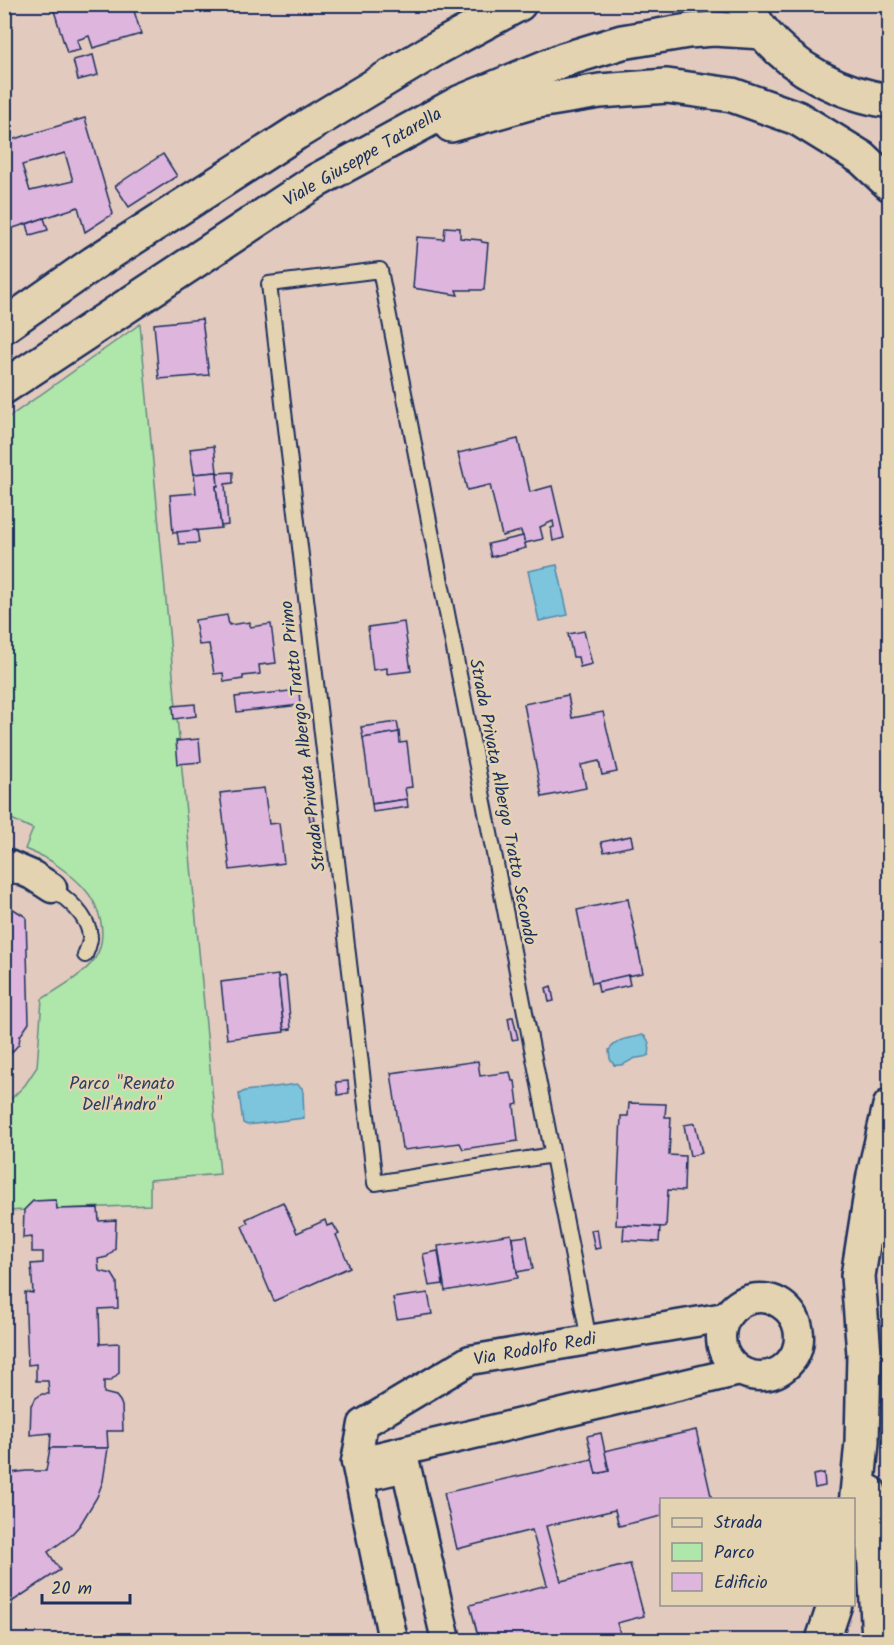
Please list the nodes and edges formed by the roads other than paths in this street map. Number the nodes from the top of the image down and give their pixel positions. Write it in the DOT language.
graph roads {
  1 [pos="519,4"];
  2 [pos="744,4"];
  3 [pos="763,32"];
  4 [pos="890,101"];
  5 [pos="384,145"];
  6 [pos="890,184"];
  7 [pos="269,284"];
  8 [pos="4,326"];
  9 [pos="4,387"];
  10 [pos="4,863"];
  11 [pos="52,888"];
  12 [pos="85,955"];
  13 [pos="890,1106"];
  14 [pos="552,1155"];
  15 [pos="725,1317"];
  16 [pos="589,1340"];
  17 [pos="740,1371"];
  18 [pos="862,1443"];
  19 [pos="357,1470"];
  20 [pos="855,1516"];
  21 [pos="836,1606"];
  22 [pos="393,1641"];
  23 [pos="446,1641"];
  24 [pos="823,1641"];
  25 [pos="879,1641"];
  1 -- 8 [label="main road"];
  2 -- 3 [label="main road"];
  3 -- 4 [label="main road"];
  3 -- 5 [label="main road, Viale Giuseppe Tatarella"];
  5 -- 6 [label="main road"];
  5 -- 9 [label="main road, Viale Giuseppe Tatarella"];
  7 -- 14 [label="lane, Strada Privata Albergo Tratto Secondo"];
  7 -- 14 [label="lane, Strada Privata Albergo Tratto Primo"];
  10 -- 11 [label="street"];
  11 -- 12 [label="lane"];
  13 -- 18 [label="main road"];
  14 -- 16 [label="lane, Strada Privata Albergo Tratto Secondo"];
  15 -- 16 [label="street, Via Rodolfo Redi"];
  15 -- 17 [label="street"];
  15 -- 17 [label="street, Via Rodolfo Redi"];
  16 -- 19 [label="street, Via Rodolfo Redi"];
  17 -- 19 [label="street, Via Rodolfo Redi"];
  18 -- 20 [label="main road"];
  18 -- 25 [label="main road"];
  19 -- 22 [label="street, Via Rodolfo Redi"];
  19 -- 23 [label="street"];
  21 -- 24 [label="main road"];
}
